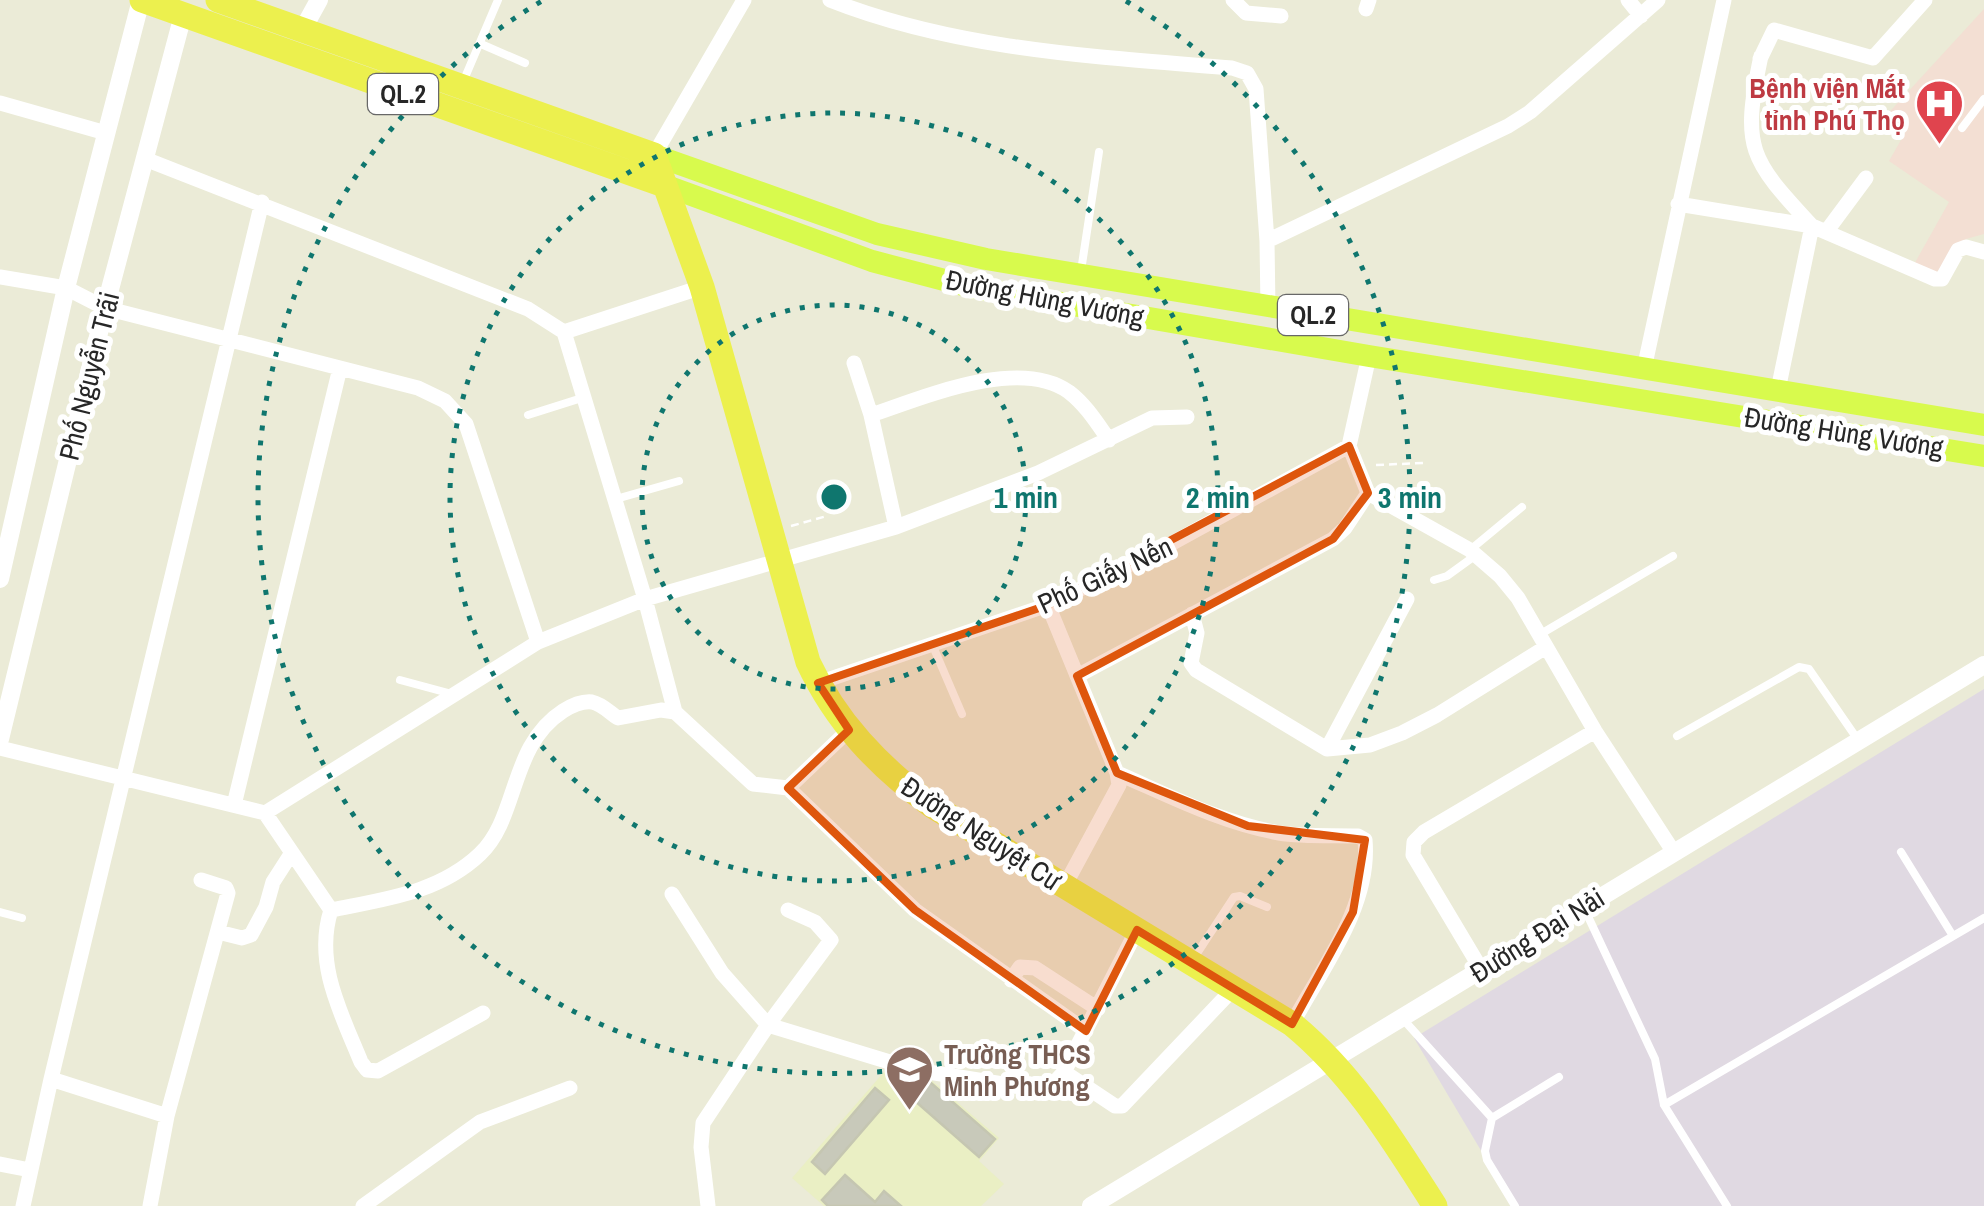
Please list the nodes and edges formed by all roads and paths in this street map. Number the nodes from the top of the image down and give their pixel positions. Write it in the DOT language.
graph roads {
  1 [pos="141,0"];
  2 [pos="218,0"];
  3 [pos="319,0"];
  4 [pos="498,0"];
  5 [pos="744,0"];
  6 [pos="830,0"];
  7 [pos="1232,0"];
  8 [pos="1628,0"];
  9 [pos="1658,0"];
  10 [pos="1724,0"];
  11 [pos="1926,0"];
  12 [pos="184,14"];
  13 [pos="1281,16"];
  14 [pos="1641,16"];
  15 [pos="303,29"];
  16 [pos="481,44"];
  17 [pos="525,62"];
  18 [pos="461,86"];
  19 [pos="1984,99"];
  20 [pos="0,102"];
  21 [pos="1962,128"];
  22 [pos="106,133"];
  23 [pos="1099,152"];
  24 [pos="654,155"];
  25 [pos="145,159"];
  26 [pos="1866,178"];
  27 [pos="664,186"];
  28 [pos="262,202"];
  29 [pos="1678,204"];
  30 [pos="1819,229"];
  31 [pos="1267,241"];
  32 [pos="1984,252"];
  33 [pos="1080,275"];
  34 [pos="0,277"];
  35 [pos="702,287"];
  36 [pos="66,288"];
  37 [pos="105,308"];
  38 [pos="1268,308"];
  39 [pos="1400,330"];
  40 [pos="564,332"];
  41 [pos="229,342"];
  42 [pos="1369,356"];
  43 [pos="1395,360"];
  44 [pos="854,363"];
  45 [pos="340,368"];
  46 [pos="1644,369"];
  47 [pos="1778,390"];
  48 [pos="585,397"];
  49 [pos="528,415"];
  50 [pos="870,415"];
  51 [pos="1187,417"];
  52 [pos="1984,425"];
  53 [pos="1109,440"];
  54 [pos="1349,446"];
  55 [pos="1984,456"];
  56 [pos="1423,463"];
  57 [pos="1360,466"];
  58 [pos="679,481"];
  59 [pos="1368,492"];
  60 [pos="616,499"];
  61 [pos="1522,508"];
  62 [pos="826,516"];
  63 [pos="896,527"];
  64 [pos="770,532"];
  65 [pos="1473,553"];
  66 [pos="1673,556"];
  67 [pos="778,562"];
  68 [pos="0,579"];
  69 [pos="1434,580"];
  70 [pos="645,599"];
  71 [pos="1406,599"];
  72 [pos="1048,605"];
  73 [pos="1192,614"];
  74 [pos="1543,641"];
  75 [pos="538,642"];
  76 [pos="932,644"];
  77 [pos="1984,665"];
  78 [pos="1077,676"];
  79 [pos="400,680"];
  80 [pos="818,684"];
  81 [pos="452,694"];
  82 [pos="675,712"];
  83 [pos="962,714"];
  84 [pos="849,730"];
  85 [pos="1595,731"];
  86 [pos="1677,736"];
  87 [pos="0,738"];
  88 [pos="1858,740"];
  89 [pos="0,748"];
  90 [pos="1327,749"];
  91 [pos="1118,773"];
  92 [pos="123,777"];
  93 [pos="788,788"];
  94 [pos="234,805"];
  95 [pos="264,813"];
  96 [pos="1673,851"];
  97 [pos="1901,852"];
  98 [pos="291,854"];
  99 [pos="201,880"];
  100 [pos="1064,887"];
  101 [pos="672,894"];
  102 [pos="1583,906"];
  103 [pos="1267,908"];
  104 [pos="332,910"];
  105 [pos="788,910"];
  106 [pos="0,912"];
  107 [pos="22,918"];
  108 [pos="1984,918"];
  109 [pos="1137,930"];
  110 [pos="218,932"];
  111 [pos="1953,936"];
  112 [pos="1192,962"];
  113 [pos="1482,969"];
  114 [pos="1011,980"];
  115 [pos="1235,987"];
  116 [pos="1098,1009"];
  117 [pos="484,1013"];
  118 [pos="1402,1018"];
  119 [pos="1292,1024"];
  120 [pos="768,1025"];
  121 [pos="1086,1031"];
  122 [pos="1334,1061"];
  123 [pos="1064,1072"];
  124 [pos="1559,1077"];
  125 [pos="51,1078"];
  126 [pos="570,1088"];
  127 [pos="1664,1105"];
  128 [pos="168,1116"];
  129 [pos="1492,1118"];
  130 [pos="0,1164"];
  131 [pos="30,1170"];
  132 [pos="390,1199"];
  133 [pos="23,1206"];
  134 [pos="150,1206"];
  135 [pos="363,1206"];
  136 [pos="708,1206"];
  137 [pos="1091,1206"];
  138 [pos="1435,1206"];
  139 [pos="1515,1206"];
  140 [pos="1727,1206"];
  1 -- 12 [label="highway, Đường Hùng Vương / QL.2"];
  1 -- 22 [label="street, Phố Nguyễn Trãi"];
  2 -- 15 [label="highway, Đường Hùng Vương / QL.2"];
  3 -- 15 [label="street"];
  4 -- 16 [label="lane"];
  5 -- 24 [label="street"];
  6 -- 31 [label="street"];
  7 -- 13 [label="street"];
  8 -- 14 [label="street"];
  9 -- 14 [label="street"];
  10 -- 29 [label="street"];
  11 -- 30 [label="street"];
  12 -- 25 [label="street, Phố Nguyễn Trãi"];
  12 -- 27 [label="highway, Đường Hùng Vương / QL.2"];
  14 -- 31 [label="street"];
  15 -- 18 [label="highway, Đường Hùng Vương / QL.2"];
  16 -- 17 [label="lane"];
  16 -- 18 [label="lane"];
  18 -- 24 [label="highway, Đường Hùng Vương / QL.2"];
  19 -- 21 [label="lane"];
  20 -- 22 [label="street"];
  22 -- 36 [label="street, Phố Nguyễn Trãi"];
  23 -- 33 [label="lane"];
  24 -- 27 [label="highway, Đường Nguyệt Cư"];
  24 -- 33 [label="main road, Đường Hùng Vương / QL.2"];
  25 -- 28 [label="street"];
  25 -- 37 [label="street, Phố Nguyễn Trãi"];
  26 -- 30 [label="street"];
  27 -- 35 [label="highway, Đường Nguyệt Cư"];
  27 -- 42 [label="main road, Đường Hùng Vương / QL.2"];
  28 -- 40 [label="street"];
  28 -- 41 [label="street"];
  29 -- 30 [label="street"];
  29 -- 46 [label="street"];
  30 -- 32 [label="street"];
  30 -- 47 [label="street"];
  31 -- 38 [label="street"];
  33 -- 38 [label="main road, Đường Hùng Vương / QL.2"];
  34 -- 36 [label="street"];
  35 -- 40 [label="street"];
  35 -- 64 [label="highway, Đường Nguyệt Cư"];
  36 -- 37 [label="street"];
  36 -- 68 [label="street, Phố Nguyễn Trãi"];
  37 -- 41 [label="street"];
  37 -- 87 [label="street, Phố Nguyễn Trãi"];
  38 -- 39 [label="main road, Đường Hùng Vương / QL.2"];
  39 -- 43 [label="main road"];
  39 -- 46 [label="main road, Đường Hùng Vương / QL.2"];
  40 -- 48 [label="street"];
  41 -- 45 [label="street"];
  41 -- 92 [label="street"];
  42 -- 43 [label="main road, Đường Hùng Vương / QL.2"];
  42 -- 54 [label="street"];
  43 -- 55 [label="main road, Đường Hùng Vương / QL.2"];
  44 -- 50 [label="street"];
  45 -- 75 [label="street"];
  45 -- 94 [label="street"];
  46 -- 47 [label="main road, Đường Hùng Vương / QL.2"];
  47 -- 52 [label="main road, Đường Hùng Vương / QL.2"];
  48 -- 49 [label="lane"];
  48 -- 60 [label="street"];
  50 -- 53 [label="street"];
  50 -- 63 [label="street"];
  51 -- 53 [label="street"];
  53 -- 63 [label="street"];
  54 -- 57 [label="street"];
  54 -- 72 [label="street, Phố Giấy Nến"];
  56 -- 57 [label="path"];
  57 -- 59 [label="street"];
  58 -- 60 [label="lane"];
  59 -- 65 [label="street"];
  59 -- 73 [label="street"];
  60 -- 70 [label="street"];
  61 -- 65 [label="lane"];
  62 -- 64 [label="path"];
  63 -- 67 [label="street"];
  64 -- 67 [label="highway, Đường Nguyệt Cư"];
  65 -- 69 [label="lane"];
  65 -- 74 [label="street"];
  66 -- 74 [label="lane"];
  67 -- 70 [label="street"];
  67 -- 80 [label="highway, Đường Nguyệt Cư"];
  70 -- 75 [label="street"];
  70 -- 82 [label="street"];
  71 -- 90 [label="street"];
  72 -- 76 [label="street, Phố Giấy Nến"];
  72 -- 78 [label="street"];
  73 -- 78 [label="street"];
  73 -- 90 [label="street"];
  74 -- 85 [label="street"];
  74 -- 90 [label="street"];
  75 -- 81 [label="street"];
  76 -- 80 [label="street, Phố Giấy Nến"];
  76 -- 83 [label="lane"];
  77 -- 88 [label="street, Đường Đại Nải"];
  78 -- 91 [label="street"];
  79 -- 81 [label="lane"];
  80 -- 84 [label="highway, Đường Nguyệt Cư"];
  81 -- 95 [label="street"];
  82 -- 93 [label="street"];
  82 -- 104 [label="street"];
  84 -- 93 [label="street"];
  84 -- 100 [label="highway, Đường Nguyệt Cư"];
  85 -- 96 [label="street"];
  85 -- 113 [label="street"];
  86 -- 88 [label="lane"];
  88 -- 96 [label="street, Đường Đại Nải"];
  89 -- 92 [label="street"];
  91 -- 100 [label="street"];
  91 -- 119 [label="street"];
  92 -- 94 [label="street"];
  92 -- 125 [label="street"];
  93 -- 114 [label="street"];
  94 -- 95 [label="street"];
  95 -- 98 [label="street"];
  96 -- 102 [label="street, Đường Đại Nải"];
  97 -- 111 [label="lane"];
  98 -- 104 [label="street"];
  98 -- 110 [label="street"];
  99 -- 110 [label="street"];
  100 -- 109 [label="highway, Đường Nguyệt Cư"];
  101 -- 120 [label="street"];
  102 -- 113 [label="street, Đường Đại Nải"];
  102 -- 127 [label="lane"];
  103 -- 112 [label="lane"];
  104 -- 117 [label="street"];
  105 -- 120 [label="street"];
  106 -- 107 [label="lane"];
  108 -- 111 [label="lane"];
  109 -- 112 [label="highway, Đường Nguyệt Cư"];
  109 -- 116 [label="street"];
  110 -- 128 [label="street"];
  111 -- 127 [label="lane"];
  112 -- 115 [label="highway, Đường Nguyệt Cư"];
  113 -- 118 [label="street, Đường Đại Nải"];
  114 -- 116 [label="street"];
  114 -- 121 [label="street"];
  115 -- 119 [label="highway, Đường Nguyệt Cư"];
  115 -- 123 [label="street"];
  116 -- 121 [label="street"];
  118 -- 122 [label="street, Đường Đại Nải"];
  118 -- 129 [label="lane"];
  119 -- 122 [label="highway, Đường Nguyệt Cư"];
  120 -- 123 [label="street"];
  120 -- 136 [label="street"];
  121 -- 123 [label="street"];
  122 -- 137 [label="street, Đường Đại Nải"];
  122 -- 138 [label="highway, Đường Nguyệt Cư"];
  124 -- 129 [label="lane"];
  125 -- 128 [label="street"];
  125 -- 131 [label="street"];
  126 -- 132 [label="street"];
  127 -- 140 [label="lane"];
  128 -- 134 [label="street"];
  129 -- 139 [label="lane"];
  130 -- 131 [label="street"];
  131 -- 133 [label="street"];
  132 -- 135 [label="street"];
}
